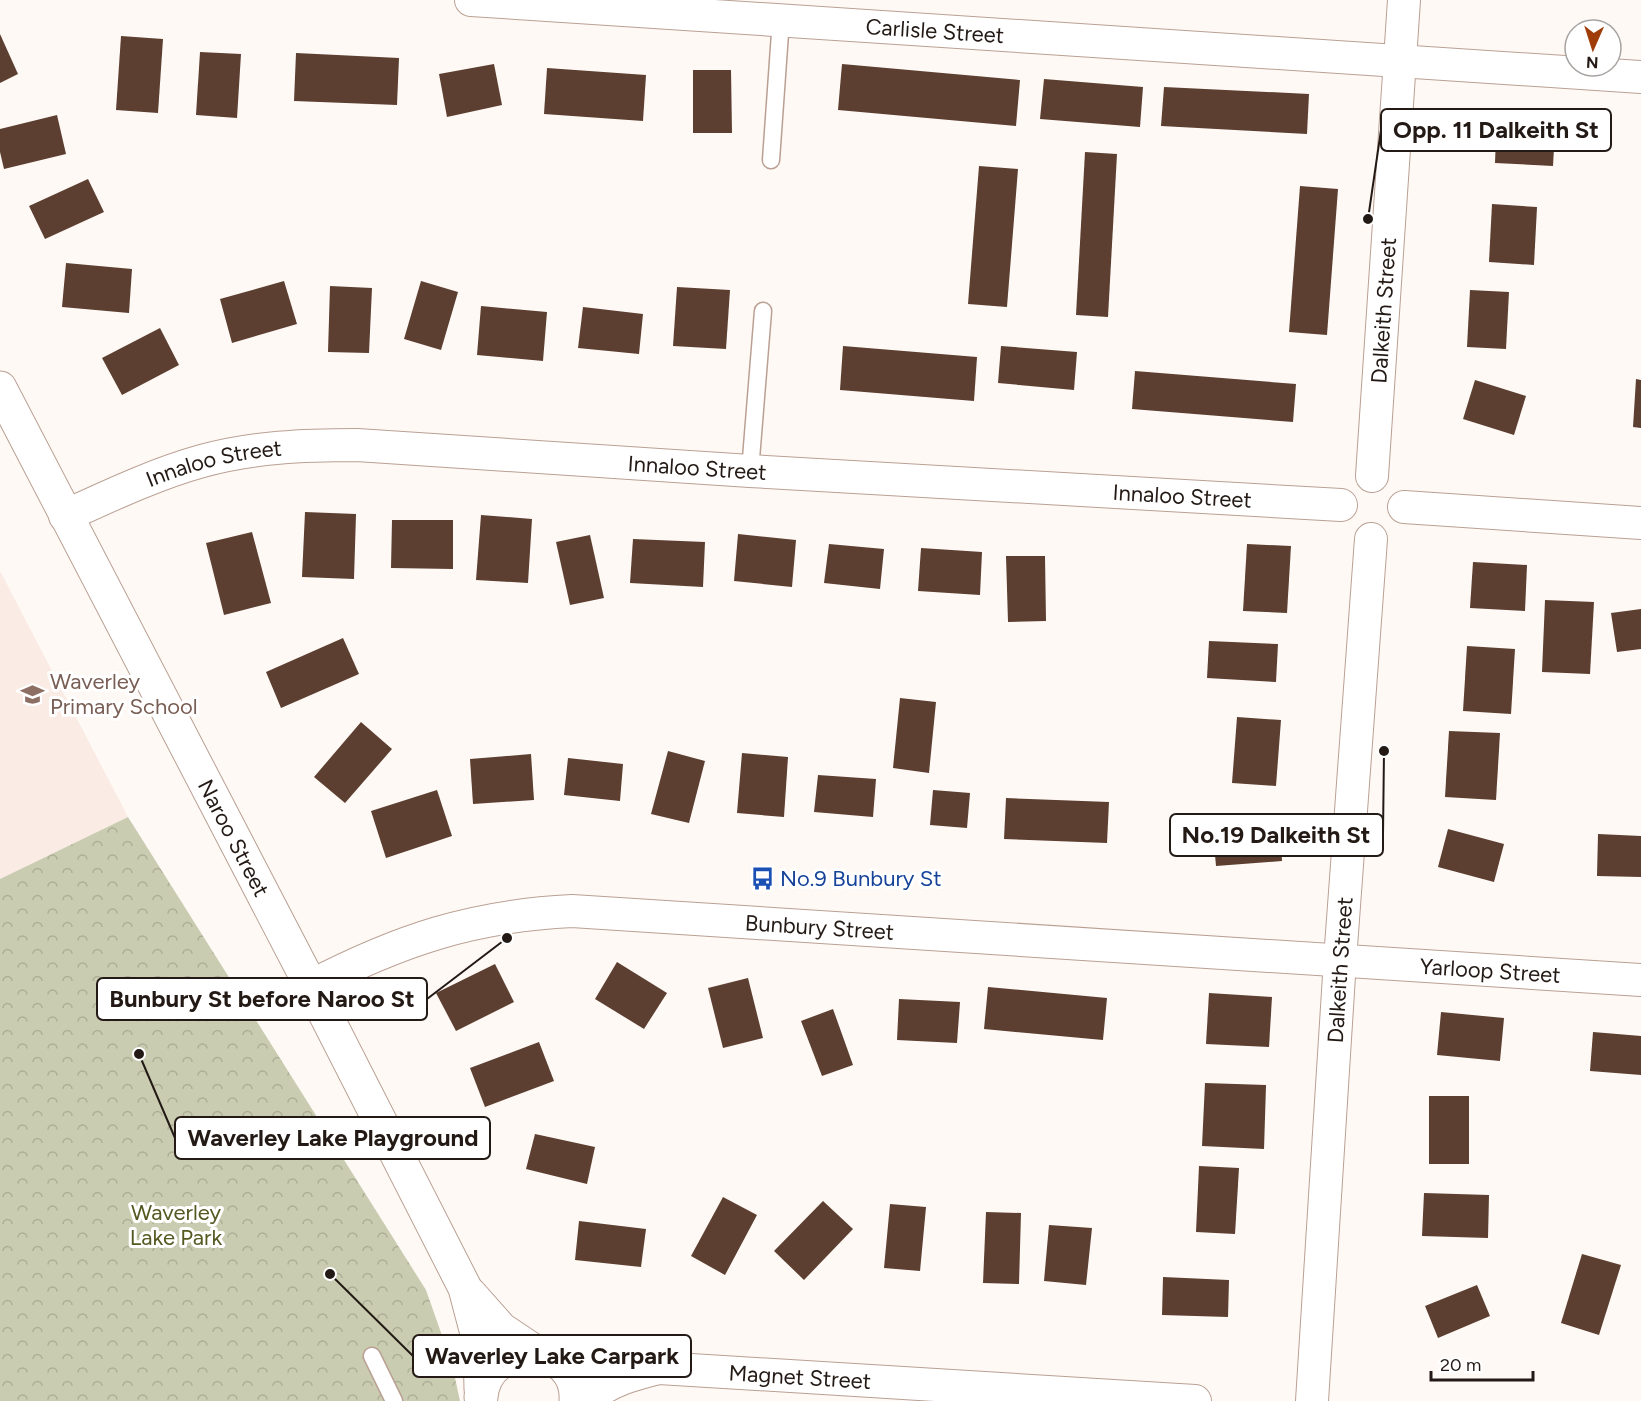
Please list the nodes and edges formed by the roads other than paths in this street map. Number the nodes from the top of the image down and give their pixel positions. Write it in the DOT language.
graph roads {
  1 [pos="471,0"];
  2 [pos="1404,0"];
  3 [pos="781,19"];
  4 [pos="1400,62"];
  5 [pos="1641,77"];
  6 [pos="771,160"];
  7 [pos="763,311"];
  8 [pos="0,388"];
  9 [pos="750,471"];
  10 [pos="1372,476"];
  11 [pos="1341,505"];
  12 [pos="1404,507"];
  13 [pos="65,516"];
  14 [pos="1641,523"];
  15 [pos="1371,539"];
  16 [pos="1340,960"];
  17 [pos="1641,980"];
  18 [pos="311,986"];
  19 [pos="465,1288"];
  20 [pos="545,1355"];
  21 [pos="372,1356"];
  22 [pos="659,1368"];
  23 [pos="481,1395"];
  24 [pos="394,1401"];
  25 [pos="576,1401"];
  26 [pos="586,1401"];
  27 [pos="1195,1401"];
  28 [pos="1312,1401"];
  1 -- 3 [label="street, Carlisle Street"];
  2 -- 4 [label="street, Dalkeith Street"];
  3 -- 4 [label="street, Carlisle Street"];
  3 -- 6 [label="lane"];
  4 -- 5 [label="street"];
  4 -- 10 [label="street, Dalkeith Street"];
  7 -- 9 [label="lane"];
  8 -- 13 [label="street, Naroo Street"];
  9 -- 11 [label="street, Innaloo Street"];
  9 -- 13 [label="street, Innaloo Street"];
  10 -- 11 [label="street"];
  10 -- 12 [label="street"];
  11 -- 15 [label="street"];
  12 -- 14 [label="street"];
  12 -- 15 [label="street"];
  13 -- 18 [label="street, Naroo Street"];
  15 -- 16 [label="street, Dalkeith Street"];
  16 -- 17 [label="street, Yarloop Street"];
  16 -- 18 [label="street, Bunbury Street"];
  16 -- 28 [label="street, Dalkeith Street"];
  18 -- 19 [label="street, Naroo Street"];
  19 -- 20 [label="street, Naroo Street"];
  19 -- 23 [label="street, Naroo Street"];
  20 -- 22 [label="street, Magnet Street"];
  20 -- 23 [label="street"];
  20 -- 25 [label="street, Naroo Street"];
  21 -- 24 [label="lane"];
  22 -- 26 [label="street, Magnet Street"];
  22 -- 27 [label="street, Magnet Street"];
}
